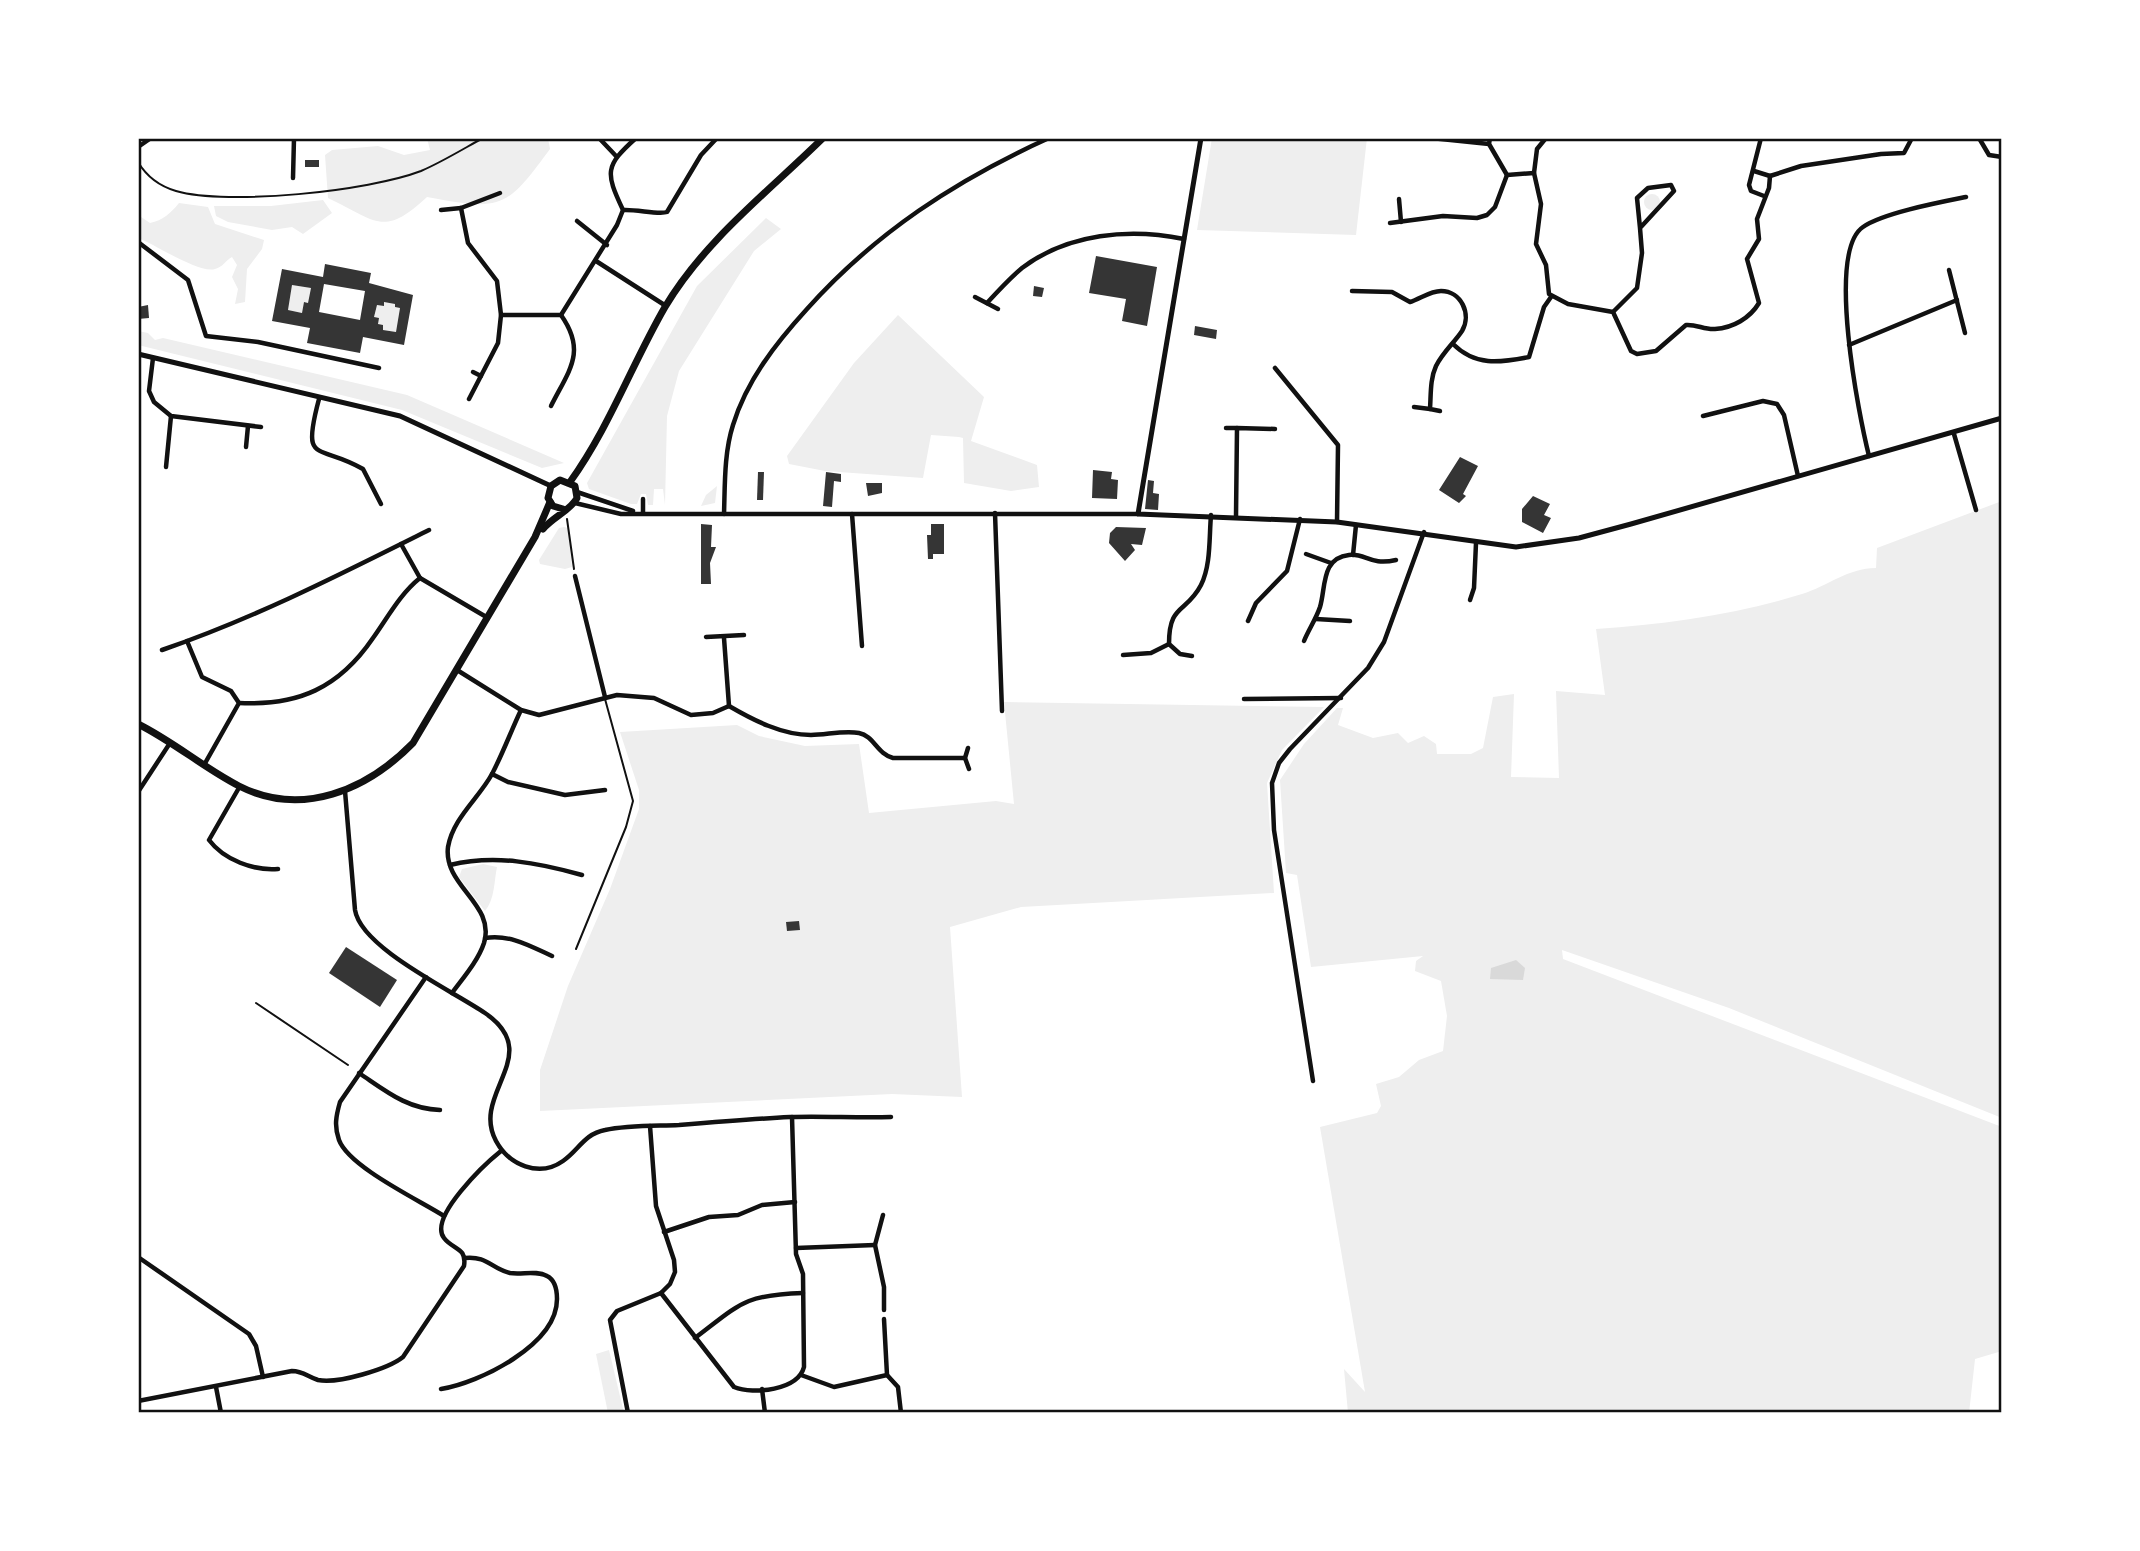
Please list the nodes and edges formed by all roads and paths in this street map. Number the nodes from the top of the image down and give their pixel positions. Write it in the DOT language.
graph roads {
  1 [pos="151,138"];
  2 [pos="294,138"];
  3 [pos="483,138"];
  4 [pos="599,138"];
  5 [pos="636,138"];
  6 [pos="717,138"];
  7 [pos="823,138"];
  8 [pos="1049,138"];
  9 [pos="1201,138"];
  10 [pos="1431,138"];
  11 [pos="1546,138"];
  12 [pos="1761,138"];
  13 [pos="1912,138"];
  14 [pos="1979,138"];
  15 [pos="1489,141"];
  16 [pos="138,147"];
  17 [pos="616,156"];
  18 [pos="2002,157"];
  19 [pos="138,162"];
  20 [pos="1754,171"];
  21 [pos="1534,173"];
  22 [pos="1507,175"];
  23 [pos="1770,176"];
  24 [pos="293,178"];
  25 [pos="500,193"];
  26 [pos="1764,196"];
  27 [pos="1966,197"];
  28 [pos="1399,199"];
  29 [pos="461,208"];
  30 [pos="441,210"];
  31 [pos="623,210"];
  32 [pos="578,220"];
  33 [pos="1401,222"];
  34 [pos="1390,223"];
  35 [pos="1640,228"];
  36 [pos="1185,239"];
  37 [pos="138,242"];
  38 [pos="607,245"];
  39 [pos="596,261"];
  40 [pos="1949,270"];
  41 [pos="1352,291"];
  42 [pos="975,297"];
  43 [pos="1551,298"];
  44 [pos="1957,300"];
  45 [pos="987,303"];
  46 [pos="666,306"];
  47 [pos="998,309"];
  48 [pos="1614,312"];
  49 [pos="501,315"];
  50 [pos="561,315"];
  51 [pos="1965,334"];
  52 [pos="1453,344"];
  53 [pos="1849,345"];
  54 [pos="138,354"];
  55 [pos="153,358"];
  56 [pos="379,368"];
  57 [pos="1275,368"];
  58 [pos="473,372"];
  59 [pos="481,376"];
  60 [pos="469,398"];
  61 [pos="319,399"];
  62 [pos="551,406"];
  63 [pos="1414,407"];
  64 [pos="1430,409"];
  65 [pos="1440,411"];
  66 [pos="171,415"];
  67 [pos="1703,416"];
  68 [pos="2002,418"];
  69 [pos="248,426"];
  70 [pos="261,427"];
  71 [pos="1226,428"];
  72 [pos="1237,428"];
  73 [pos="1275,429"];
  74 [pos="1954,434"];
  75 [pos="246,447"];
  76 [pos="1869,456"];
  77 [pos="166,467"];
  78 [pos="1798,476"];
  79 [pos="570,482"];
  80 [pos="551,486"];
  81 [pos="577,492"];
  82 [pos="643,499"];
  83 [pos="550,502"];
  84 [pos="575,503"];
  85 [pos="381,504"];
  86 [pos="563,509"];
  87 [pos="1976,510"];
  88 [pos="640,512"];
  89 [pos="995,513"];
  90 [pos="852,514"];
  91 [pos="1138,514"];
  92 [pos="724,515"];
  93 [pos="1210,516"];
  94 [pos="1236,516"];
  95 [pos="567,519"];
  96 [pos="1300,519"];
  97 [pos="1337,522"];
  98 [pos="1356,525"];
  99 [pos="429,530"];
  100 [pos="1424,532"];
  101 [pos="536,537"];
  102 [pos="1476,543"];
  103 [pos="401,544"];
  104 [pos="1306,554"];
  105 [pos="1353,555"];
  106 [pos="1396,560"];
  107 [pos="1331,563"];
  108 [pos="575,576"];
  109 [pos="419,578"];
  110 [pos="1471,600"];
  111 [pos="488,618"];
  112 [pos="1316,619"];
  113 [pos="1248,621"];
  114 [pos="1350,621"];
  115 [pos="744,635"];
  116 [pos="706,637"];
  117 [pos="724,638"];
  118 [pos="187,641"];
  119 [pos="1304,641"];
  120 [pos="1169,644"];
  121 [pos="862,646"];
  122 [pos="162,650"];
  123 [pos="1123,655"];
  124 [pos="1192,656"];
  125 [pos="457,670"];
  126 [pos="605,697"];
  127 [pos="1341,698"];
  128 [pos="1244,699"];
  129 [pos="239,703"];
  130 [pos="729,706"];
  131 [pos="521,710"];
  132 [pos="1002,711"];
  133 [pos="138,724"];
  134 [pos="170,743"];
  135 [pos="968,748"];
  136 [pos="965,758"];
  137 [pos="204,765"];
  138 [pos="969,769"];
  139 [pos="492,774"];
  140 [pos="240,786"];
  141 [pos="605,789"];
  142 [pos="345,791"];
  143 [pos="138,792"];
  144 [pos="450,866"];
  145 [pos="278,869"];
  146 [pos="582,875"];
  147 [pos="485,939"];
  148 [pos="576,949"];
  149 [pos="552,956"];
  150 [pos="426,977"];
  151 [pos="452,993"];
  152 [pos="256,1003"];
  153 [pos="348,1065"];
  154 [pos="359,1073"];
  155 [pos="1312,1080"];
  156 [pos="440,1110"];
  157 [pos="792,1117"];
  158 [pos="891,1117"];
  159 [pos="650,1126"];
  160 [pos="501,1151"];
  161 [pos="795,1202"];
  162 [pos="883,1215"];
  163 [pos="444,1216"];
  164 [pos="664,1232"];
  165 [pos="875,1245"];
  166 [pos="796,1248"];
  167 [pos="138,1257"];
  168 [pos="466,1258"];
  169 [pos="661,1293"];
  170 [pos="803,1293"];
  171 [pos="884,1310"];
  172 [pos="884,1320"];
  173 [pos="695,1338"];
  174 [pos="801,1375"];
  175 [pos="887,1376"];
  176 [pos="262,1377"];
  177 [pos="216,1387"];
  178 [pos="762,1388"];
  179 [pos="440,1389"];
  180 [pos="138,1401"];
  181 [pos="221,1413"];
  182 [pos="628,1413"];
  183 [pos="765,1413"];
  184 [pos="901,1413"];
  1 -- 16 [label="street"];
  2 -- 24 [label="street"];
  3 -- 19 [label="path"];
  4 -- 17 [label="street"];
  5 -- 17 [label="street"];
  6 -- 31 [label="street"];
  7 -- 46 [label="main road"];
  8 -- 92 [label="street"];
  9 -- 36 [label="street"];
  10 -- 15 [label="street"];
  11 -- 21 [label="street"];
  12 -- 20 [label="street"];
  13 -- 23 [label="street"];
  14 -- 18 [label="street"];
  15 -- 22 [label="street"];
  17 -- 31 [label="street"];
  20 -- 23 [label="street"];
  20 -- 26 [label="street"];
  21 -- 22 [label="street"];
  21 -- 43 [label="street"];
  22 -- 33 [label="street"];
  23 -- 26 [label="street"];
  25 -- 29 [label="street"];
  26 -- 48 [label="street"];
  27 -- 53 [label="street"];
  28 -- 33 [label="street"];
  29 -- 30 [label="street"];
  29 -- 49 [label="street"];
  31 -- 38 [label="street"];
  32 -- 38 [label="street"];
  33 -- 34 [label="street"];
  35 -- 35 [label="street"];
  35 -- 48 [label="street"];
  36 -- 45 [label="street"];
  36 -- 91 [label="street"];
  37 -- 56 [label="street"];
  38 -- 39 [label="street"];
  39 -- 46 [label="street"];
  39 -- 50 [label="street"];
  40 -- 44 [label="street"];
  41 -- 52 [label="street"];
  42 -- 45 [label="street"];
  43 -- 48 [label="street"];
  43 -- 52 [label="street"];
  44 -- 51 [label="street"];
  44 -- 53 [label="street"];
  45 -- 47 [label="street"];
  46 -- 79 [label="main road"];
  49 -- 50 [label="street"];
  49 -- 59 [label="street"];
  50 -- 62 [label="street"];
  52 -- 64 [label="street"];
  53 -- 76 [label="street"];
  54 -- 55 [label="street"];
  55 -- 61 [label="street"];
  55 -- 66 [label="street"];
  57 -- 97 [label="street"];
  58 -- 59 [label="street"];
  59 -- 60 [label="street"];
  61 -- 80 [label="street"];
  61 -- 85 [label="street"];
  63 -- 64 [label="street"];
  64 -- 65 [label="street"];
  66 -- 69 [label="street"];
  66 -- 77 [label="street"];
  67 -- 78 [label="street"];
  68 -- 74 [label="street"];
  69 -- 70 [label="street"];
  69 -- 75 [label="street"];
  71 -- 72 [label="street"];
  72 -- 73 [label="street"];
  72 -- 94 [label="street"];
  74 -- 76 [label="street"];
  74 -- 87 [label="street"];
  76 -- 78 [label="street"];
  78 -- 102 [label="street"];
  79 -- 80 [label="main road"];
  79 -- 81 [label="main road"];
  80 -- 83 [label="main road"];
  81 -- 84 [label="main road"];
  81 -- 88 [label="street"];
  82 -- 88 [label="street"];
  83 -- 86 [label="main road"];
  83 -- 101 [label="main road"];
  84 -- 86 [label="main road"];
  84 -- 88 [label="street"];
  86 -- 101 [label="main road"];
  88 -- 92 [label="street"];
  89 -- 90 [label="street"];
  89 -- 91 [label="street"];
  89 -- 132 [label="street"];
  90 -- 92 [label="street"];
  90 -- 121 [label="street"];
  91 -- 93 [label="street"];
  93 -- 94 [label="street"];
  93 -- 120 [label="street"];
  94 -- 96 [label="street"];
  95 -- 108 [label="path"];
  96 -- 97 [label="street"];
  96 -- 113 [label="street"];
  97 -- 98 [label="street"];
  98 -- 100 [label="street"];
  98 -- 105 [label="street"];
  99 -- 103 [label="street"];
  100 -- 102 [label="street"];
  100 -- 127 [label="street"];
  101 -- 111 [label="main road"];
  102 -- 110 [label="street"];
  103 -- 109 [label="street"];
  103 -- 118 [label="street"];
  104 -- 107 [label="street"];
  105 -- 106 [label="street"];
  105 -- 107 [label="street"];
  107 -- 112 [label="street"];
  108 -- 126 [label="street"];
  109 -- 111 [label="street"];
  109 -- 129 [label="street"];
  111 -- 125 [label="main road"];
  112 -- 114 [label="street"];
  112 -- 119 [label="street"];
  115 -- 117 [label="street"];
  116 -- 117 [label="street"];
  117 -- 130 [label="street"];
  118 -- 122 [label="street"];
  118 -- 129 [label="street"];
  120 -- 123 [label="street"];
  120 -- 124 [label="street"];
  125 -- 131 [label="street"];
  125 -- 142 [label="main road"];
  126 -- 130 [label="street"];
  126 -- 131 [label="street"];
  126 -- 148 [label="lane"];
  127 -- 128 [label="street"];
  127 -- 155 [label="street"];
  129 -- 137 [label="street"];
  130 -- 136 [label="street"];
  131 -- 139 [label="street"];
  133 -- 134 [label="main road"];
  134 -- 137 [label="main road"];
  134 -- 143 [label="street"];
  135 -- 136 [label="street"];
  136 -- 138 [label="street"];
  137 -- 140 [label="main road"];
  139 -- 141 [label="street"];
  139 -- 144 [label="street"];
  140 -- 142 [label="main road"];
  140 -- 145 [label="street"];
  142 -- 150 [label="street"];
  144 -- 146 [label="street"];
  144 -- 147 [label="street"];
  147 -- 149 [label="street"];
  147 -- 151 [label="street"];
  150 -- 151 [label="street"];
  150 -- 154 [label="street"];
  151 -- 160 [label="street"];
  152 -- 153 [label="path"];
  154 -- 156 [label="street"];
  154 -- 163 [label="street"];
  157 -- 158 [label="street"];
  157 -- 159 [label="street"];
  157 -- 161 [label="street"];
  159 -- 160 [label="street"];
  159 -- 164 [label="street"];
  160 -- 163 [label="street"];
  161 -- 164 [label="street"];
  161 -- 166 [label="street"];
  162 -- 165 [label="street"];
  163 -- 168 [label="street"];
  164 -- 169 [label="street"];
  165 -- 166 [label="street"];
  165 -- 171 [label="street"];
  166 -- 170 [label="street"];
  167 -- 176 [label="street"];
  168 -- 176 [label="street"];
  168 -- 179 [label="street"];
  169 -- 173 [label="street"];
  169 -- 182 [label="street"];
  170 -- 173 [label="street"];
  170 -- 174 [label="street"];
  172 -- 175 [label="street"];
  173 -- 178 [label="street"];
  174 -- 175 [label="street"];
  174 -- 178 [label="street"];
  175 -- 184 [label="street"];
  176 -- 177 [label="street"];
  177 -- 180 [label="street"];
  177 -- 181 [label="street"];
  178 -- 183 [label="street"];
}
